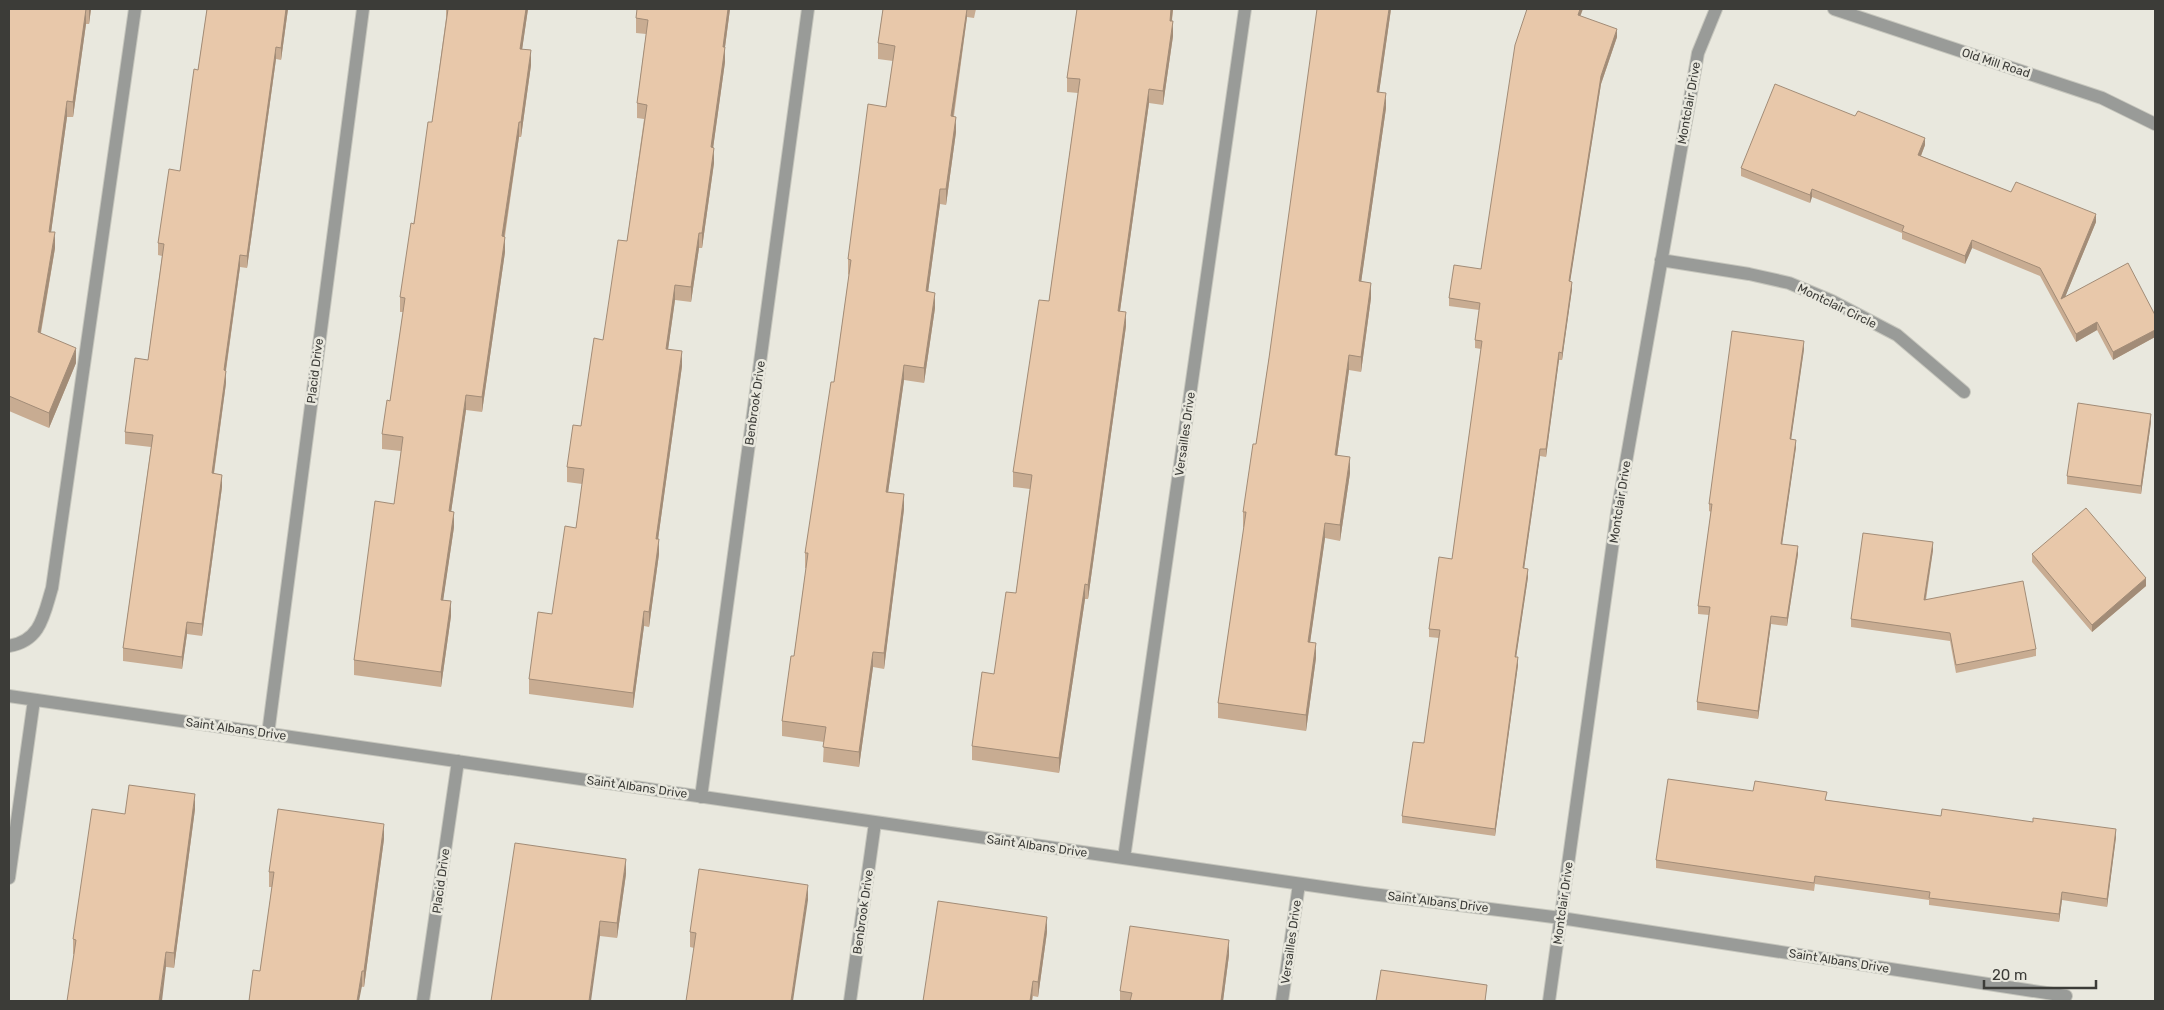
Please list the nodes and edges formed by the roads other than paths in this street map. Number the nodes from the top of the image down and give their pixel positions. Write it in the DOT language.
graph roads {
  1 [pos="135,9"];
  2 [pos="363,9"];
  3 [pos="808,9"];
  4 [pos="1245,9"];
  5 [pos="1716,9"];
  6 [pos="1834,9"];
  7 [pos="2155,124"];
  8 [pos="1661,260"];
  9 [pos="1964,392"];
  10 [pos="9,646"];
  11 [pos="9,696"];
  12 [pos="34,700"];
  13 [pos="268,734"];
  14 [pos="458,761"];
  15 [pos="701,797"];
  16 [pos="875,823"];
  17 [pos="1124,858"];
  18 [pos="9,878"];
  19 [pos="1299,884"];
  20 [pos="1561,918"];
  21 [pos="2066,996"];
  22 [pos="423,1001"];
  23 [pos="850,1001"];
  24 [pos="1282,1001"];
  25 [pos="1549,1001"];
  1 -- 10 [label="street"];
  2 -- 13 [label="street, Placid Drive"];
  3 -- 15 [label="street, Benbrook Drive"];
  4 -- 17 [label="street, Versailles Drive"];
  5 -- 8 [label="street, Montclair Drive"];
  6 -- 7 [label="street, Old Mill Road"];
  8 -- 9 [label="street, Montclair Circle"];
  8 -- 20 [label="street, Montclair Drive"];
  11 -- 12 [label="street, Saint Albans Drive"];
  12 -- 13 [label="street, Saint Albans Drive"];
  12 -- 18 [label="street"];
  13 -- 14 [label="street, Saint Albans Drive"];
  14 -- 15 [label="street, Saint Albans Drive"];
  14 -- 22 [label="street, Placid Drive"];
  15 -- 16 [label="street, Saint Albans Drive"];
  16 -- 17 [label="street, Saint Albans Drive"];
  16 -- 23 [label="street, Benbrook Drive"];
  17 -- 19 [label="street, Saint Albans Drive"];
  19 -- 20 [label="street, Saint Albans Drive"];
  19 -- 24 [label="street, Versailles Drive"];
  20 -- 21 [label="street, Saint Albans Drive"];
  20 -- 25 [label="street, Montclair Drive"];
}
